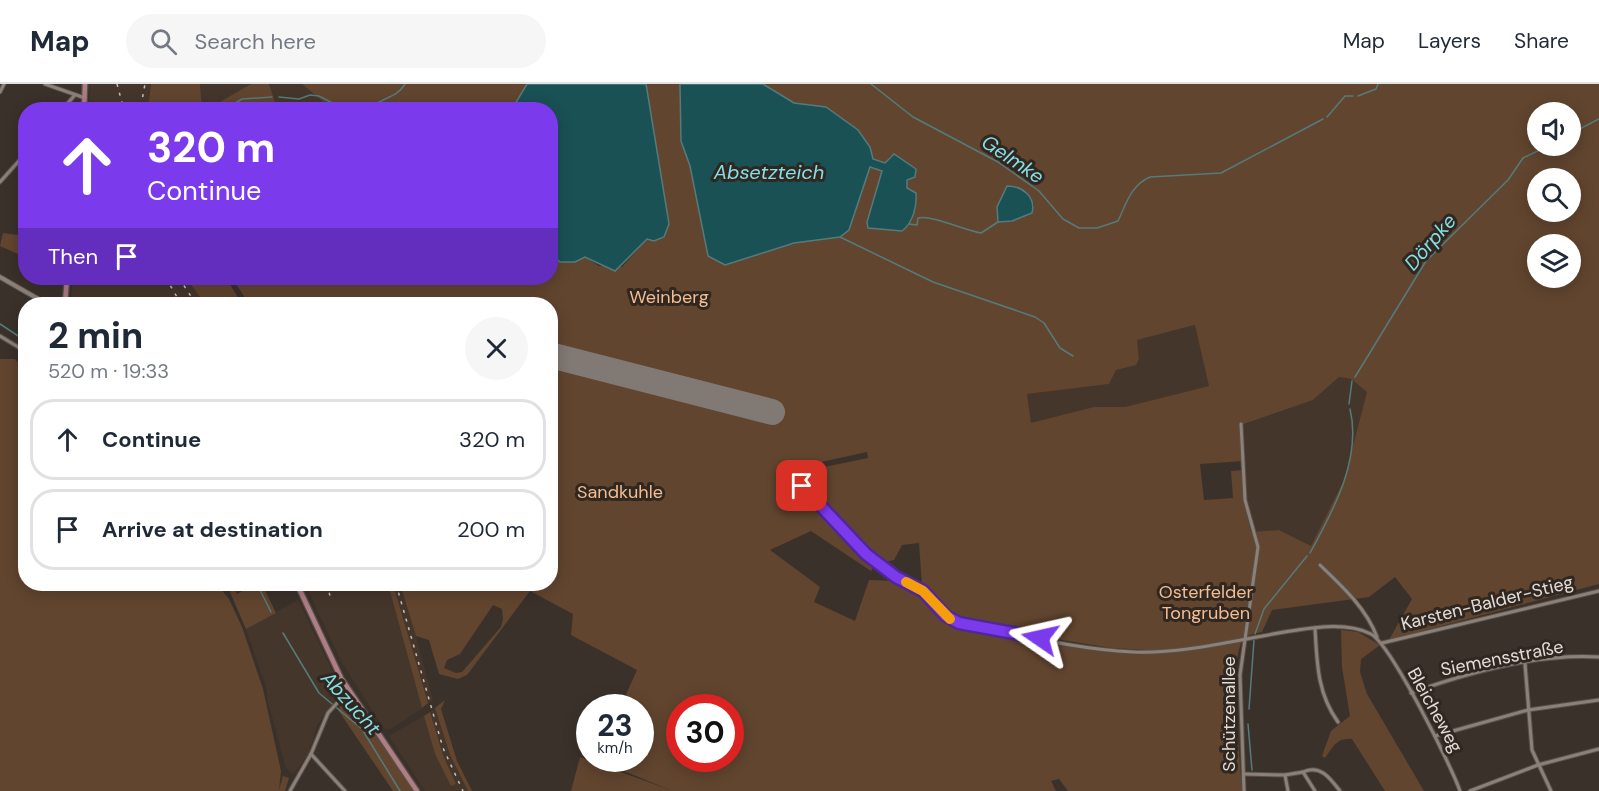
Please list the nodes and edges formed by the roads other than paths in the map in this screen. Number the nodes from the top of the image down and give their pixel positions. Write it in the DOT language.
graph roads {
  1 [pos="4,84"];
  2 [pos="45,84"];
  3 [pos="85,84"];
  4 [pos="0,92"];
  5 [pos="74,96"];
  6 [pos="85,98"];
  7 [pos="69,102"];
  8 [pos="85,102"];
  9 [pos="18,162"];
  10 [pos="0,182"];
  11 [pos="0,277"];
  12 [pos="35,297"];
  13 [pos="0,336"];
  14 [pos="18,345"];
  15 [pos="1241,424"];
  16 [pos="794,477"];
  17 [pos="1320,565"];
  18 [pos="300,591"];
  19 [pos="1599,591"];
  20 [pos="1315,628"];
  21 [pos="1378,638"];
  22 [pos="1243,640"];
  23 [pos="1382,643"];
  24 [pos="1599,657"];
  25 [pos="1525,664"];
  26 [pos="349,690"];
  27 [pos="1411,693"];
  28 [pos="1599,700"];
  29 [pos="1528,710"];
  30 [pos="1338,722"];
  31 [pos="1435,736"];
  32 [pos="1599,749"];
  33 [pos="311,754"];
  34 [pos="1538,765"];
  35 [pos="1303,772"];
  36 [pos="1243,774"];
  37 [pos="1285,775"];
  38 [pos="290,791"];
  39 [pos="345,791"];
  40 [pos="417,791"];
  41 [pos="1244,791"];
  42 [pos="1288,791"];
  43 [pos="1316,791"];
  44 [pos="1340,791"];
  45 [pos="1460,791"];
  46 [pos="1470,791"];
  47 [pos="1551,791"];
  1 -- 4 [label="street"];
  2 -- 5 [label="street"];
  3 -- 6 [label="main road"];
  5 -- 6 [label="street"];
  5 -- 7 [label="street"];
  6 -- 8 [label="main road"];
  9 -- 10 [label="street"];
  11 -- 12 [label="main road"];
  13 -- 14 [label="street"];
  15 -- 22 [label="street, Schützenallee"];
  16 -- 22 [label="street"];
  17 -- 21 [label="street"];
  18 -- 26 [label="main road"];
  19 -- 23 [label="street, Karsten-Balder-Stieg"];
  20 -- 21 [label="street"];
  20 -- 22 [label="street"];
  20 -- 30 [label="street"];
  21 -- 23 [label="street, Bleicheweg"];
  22 -- 36 [label="street, Schützenallee"];
  23 -- 27 [label="street, Bleicheweg"];
  24 -- 25 [label="street, Siemensstraße"];
  25 -- 27 [label="street, Siemensstraße"];
  25 -- 29 [label="street"];
  26 -- 33 [label="street"];
  26 -- 40 [label="main road"];
  27 -- 31 [label="street, Bleicheweg"];
  28 -- 29 [label="street"];
  29 -- 31 [label="street"];
  29 -- 34 [label="street"];
  31 -- 45 [label="street, Bleicheweg"];
  32 -- 34 [label="street"];
  33 -- 38 [label="street"];
  33 -- 39 [label="street"];
  34 -- 46 [label="street"];
  34 -- 47 [label="street"];
  35 -- 37 [label="street"];
  35 -- 43 [label="street"];
  35 -- 44 [label="street"];
  36 -- 37 [label="street"];
  36 -- 41 [label="street, Schützenallee"];
  37 -- 42 [label="street"];
}
